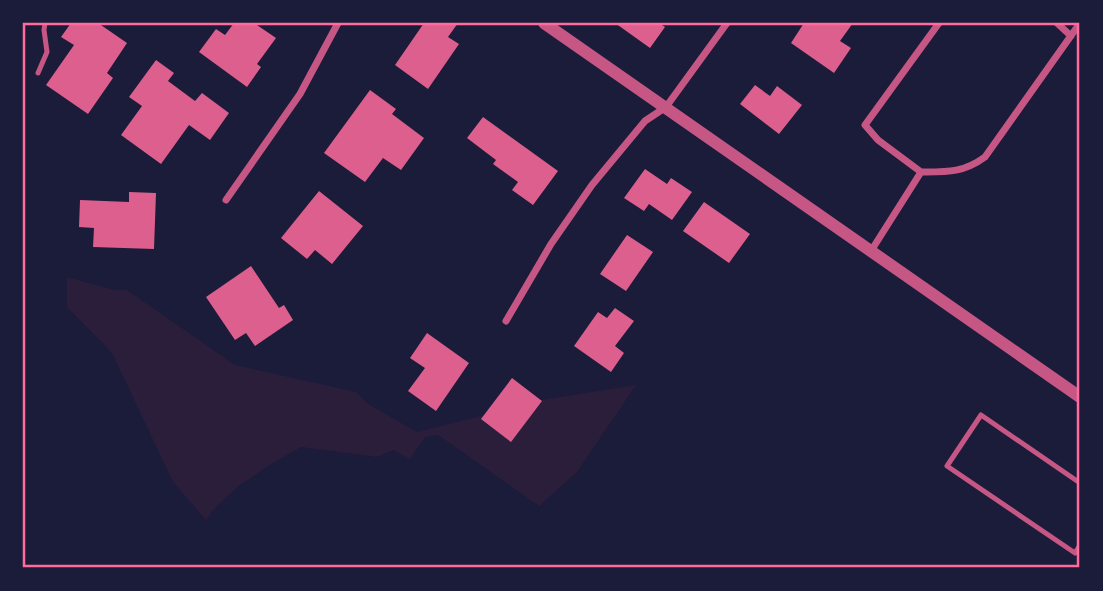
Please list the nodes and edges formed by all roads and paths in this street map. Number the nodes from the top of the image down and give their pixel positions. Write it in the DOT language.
graph roads {
  1 [pos="45,23"];
  2 [pos="338,23"];
  3 [pos="544,23"];
  4 [pos="727,23"];
  5 [pos="939,23"];
  6 [pos="1057,23"];
  7 [pos="1080,23"];
  8 [pos="1071,36"];
  9 [pos="38,73"];
  10 [pos="666,107"];
  11 [pos="921,172"];
  12 [pos="226,200"];
  13 [pos="871,251"];
  14 [pos="506,321"];
  15 [pos="1080,397"];
  16 [pos="1080,483"];
  17 [pos="1080,545"];
  1 -- 9 [label="lane"];
  2 -- 12 [label="street"];
  3 -- 10 [label="street"];
  4 -- 10 [label="street"];
  5 -- 11 [label="street"];
  6 -- 8 [label="street"];
  7 -- 8 [label="street"];
  8 -- 11 [label="street"];
  10 -- 13 [label="street"];
  10 -- 14 [label="street"];
  11 -- 13 [label="street"];
  13 -- 15 [label="street"];
  16 -- 17 [label="lane"];
}
